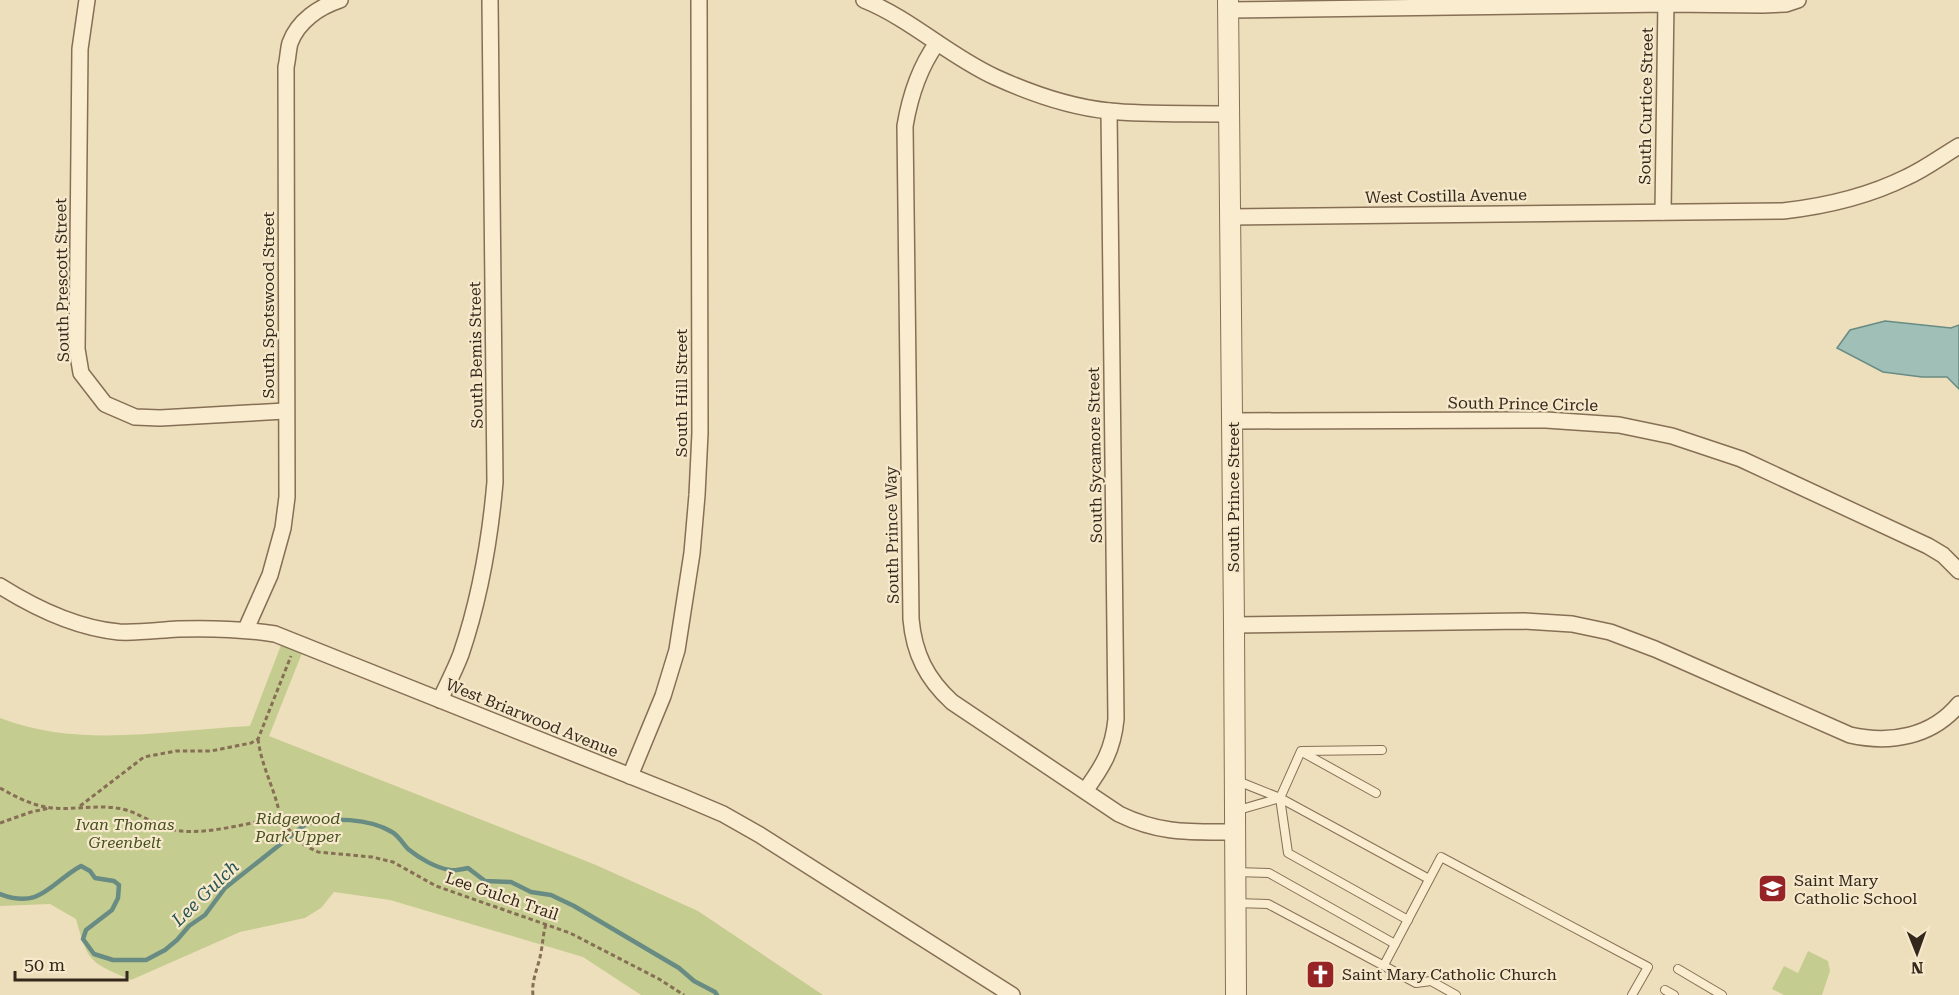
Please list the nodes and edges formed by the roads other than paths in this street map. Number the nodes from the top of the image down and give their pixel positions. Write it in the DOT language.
graph roads {
  1 [pos="87,0"];
  2 [pos="340,0"];
  3 [pos="490,0"];
  4 [pos="699,0"];
  5 [pos="864,0"];
  6 [pos="1798,0"];
  7 [pos="1666,2"];
  8 [pos="1228,5"];
  9 [pos="937,43"];
  10 [pos="1109,111"];
  11 [pos="1229,114"];
  12 [pos="1959,146"];
  13 [pos="1663,212"];
  14 [pos="1229,217"];
  15 [pos="285,411"];
  16 [pos="1232,422"];
  17 [pos="1959,571"];
  18 [pos="0,586"];
  19 [pos="1234,625"];
  20 [pos="246,629"];
  21 [pos="440,700"];
  22 [pos="1959,704"];
  23 [pos="1382,750"];
  24 [pos="1300,751"];
  25 [pos="630,776"];
  26 [pos="1234,780"];
  27 [pos="1085,791"];
  28 [pos="1376,793"];
  29 [pos="1280,798"];
  30 [pos="1233,812"];
  31 [pos="1234,832"];
  32 [pos="1234,872"];
  33 [pos="1429,879"];
  34 [pos="1235,903"];
  35 [pos="1408,920"];
  36 [pos="1395,944"];
  37 [pos="1384,965"];
  38 [pos="1678,969"];
  39 [pos="1665,990"];
  40 [pos="1012,995"];
  41 [pos="1236,995"];
  42 [pos="1456,995"];
  43 [pos="1632,995"];
  44 [pos="1674,995"];
  45 [pos="1722,995"];
  1 -- 15 [label="street, South Prescott Street"];
  2 -- 15 [label="street, South Spotswood Street"];
  3 -- 21 [label="street, South Bemis Street"];
  4 -- 25 [label="street, South Hill Street"];
  5 -- 9 [label="street"];
  6 -- 7 [label="street"];
  7 -- 8 [label="street"];
  7 -- 13 [label="street, South Curtice Street"];
  8 -- 11 [label="street, South Prince Street"];
  9 -- 10 [label="street"];
  9 -- 27 [label="street, South Prince Way"];
  10 -- 11 [label="street"];
  10 -- 27 [label="street, South Sycamore Street"];
  11 -- 14 [label="street, South Prince Street"];
  12 -- 13 [label="street, West Costilla Avenue"];
  13 -- 14 [label="street, West Costilla Avenue"];
  14 -- 16 [label="street, South Prince Street"];
  15 -- 20 [label="street, South Spotswood Street"];
  16 -- 17 [label="street, South Prince Circle"];
  16 -- 19 [label="street, South Prince Street"];
  18 -- 20 [label="street, West Briarwood Avenue"];
  19 -- 22 [label="street"];
  19 -- 26 [label="street, South Prince Street"];
  20 -- 21 [label="street, West Briarwood Avenue"];
  21 -- 25 [label="street, West Briarwood Avenue"];
  23 -- 24 [label="lane"];
  24 -- 28 [label="lane"];
  24 -- 29 [label="lane"];
  25 -- 40 [label="street, West Briarwood Avenue"];
  26 -- 29 [label="lane"];
  26 -- 30 [label="street, South Prince Street"];
  27 -- 31 [label="street, South Prince Way"];
  29 -- 30 [label="lane"];
  29 -- 33 [label="lane"];
  29 -- 35 [label="lane"];
  30 -- 31 [label="street, South Prince Street"];
  31 -- 32 [label="street, South Prince Street"];
  32 -- 34 [label="street, South Prince Street"];
  32 -- 36 [label="lane"];
  33 -- 35 [label="lane"];
  33 -- 43 [label="lane"];
  34 -- 37 [label="lane"];
  34 -- 41 [label="street, South Prince Street"];
  35 -- 36 [label="lane"];
  36 -- 37 [label="lane"];
  37 -- 42 [label="lane"];
  38 -- 45 [label="lane"];
  39 -- 44 [label="lane"];
}
